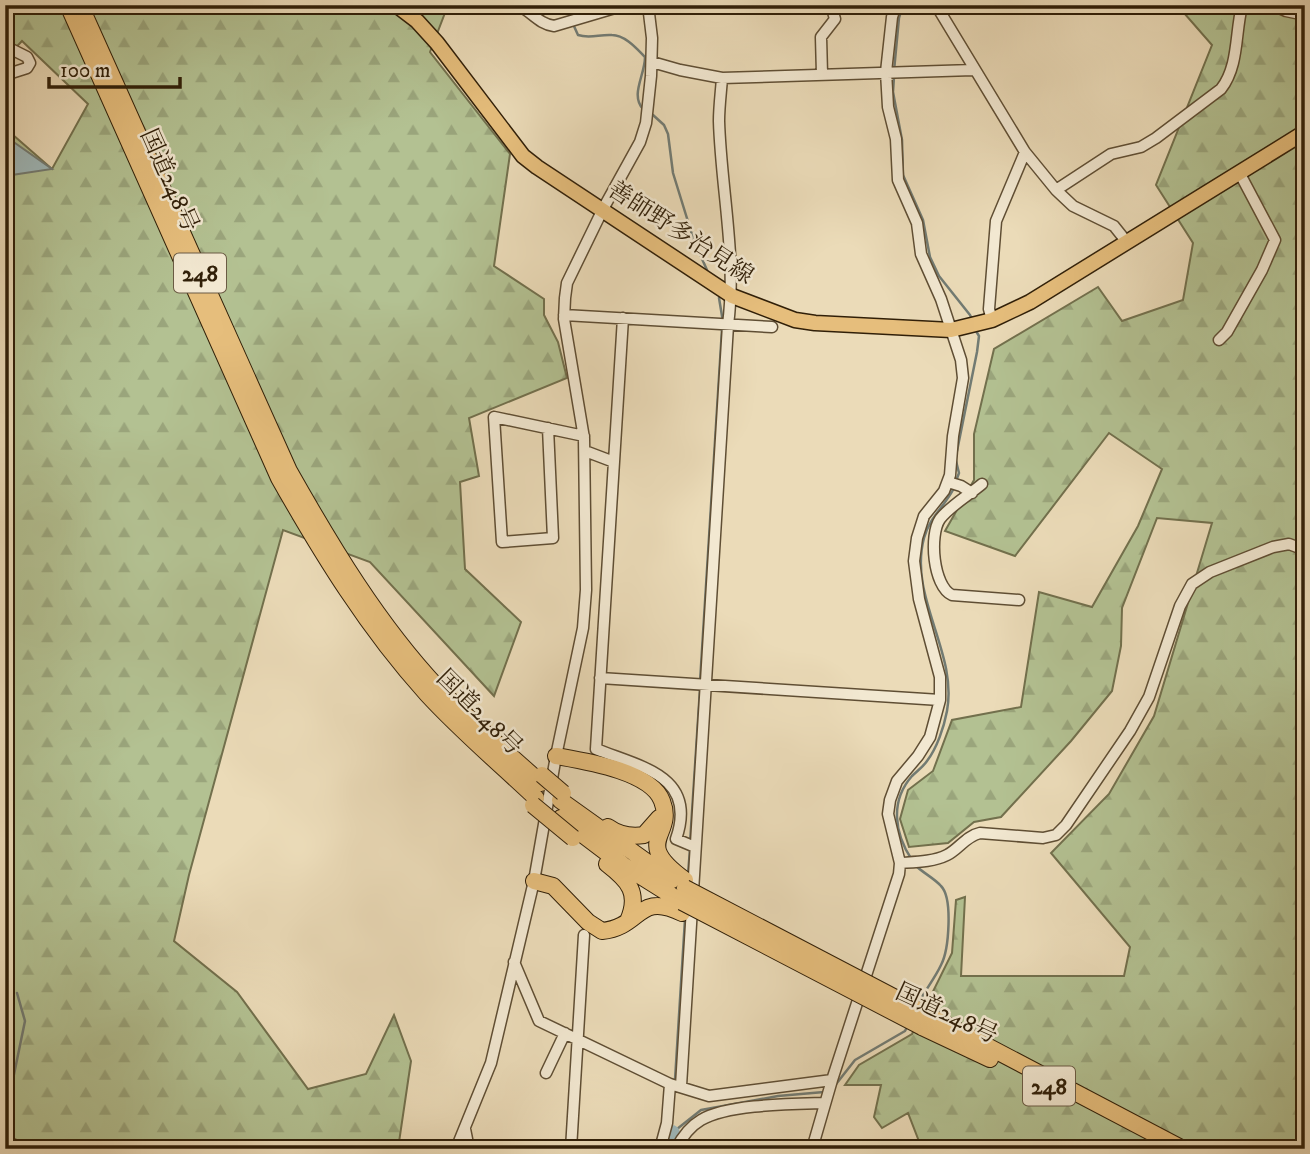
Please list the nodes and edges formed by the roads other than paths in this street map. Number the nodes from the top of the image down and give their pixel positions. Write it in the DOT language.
graph roads {
  1 [pos="6,5"];
  2 [pos="62,5"];
  3 [pos="68,5"];
  4 [pos="80,5"];
  5 [pos="396,5"];
  6 [pos="456,5"];
  7 [pos="478,5"];
  8 [pos="518,5"];
  9 [pos="625,5"];
  10 [pos="648,5"];
  11 [pos="831,5"];
  12 [pos="896,5"];
  13 [pos="936,5"];
  14 [pos="1246,5"];
  15 [pos="1273,5"];
  16 [pos="5,13"];
  17 [pos="1305,15"];
  18 [pos="5,46"];
  19 [pos="652,62"];
  20 [pos="94,66"];
  21 [pos="973,69"];
  22 [pos="891,72"];
  23 [pos="822,74"];
  24 [pos="5,75"];
  25 [pos="722,78"];
  26 [pos="1305,132"];
  27 [pos="1025,152"];
  28 [pos="1239,172"];
  29 [pos="1056,190"];
  30 [pos="603,209"];
  31 [pos="1126,241"];
  32 [pos="732,296"];
  33 [pos="564,315"];
  34 [pos="623,318"];
  35 [pos="980,323"];
  36 [pos="728,325"];
  37 [pos="772,327"];
  38 [pos="951,330"];
  39 [pos="1219,340"];
  40 [pos="548,428"];
  41 [pos="584,436"];
  42 [pos="585,451"];
  43 [pos="614,462"];
  44 [pos="953,483"];
  45 [pos="982,484"];
  46 [pos="972,493"];
  47 [pos="926,513"];
  48 [pos="939,521"];
  49 [pos="1305,550"];
  50 [pos="1018,600"];
  51 [pos="600,678"];
  52 [pos="706,687"];
  53 [pos="940,700"];
  54 [pos="556,756"];
  55 [pos="535,790"];
  56 [pos="561,797"];
  57 [pos="664,810"];
  58 [pos="695,847"];
  59 [pos="904,863"];
  60 [pos="534,881"];
  61 [pos="684,896"];
  62 [pos="627,923"];
  63 [pos="584,935"];
  64 [pos="514,962"];
  65 [pos="925,1021"];
  66 [pos="565,1033"];
  67 [pos="578,1039"];
  68 [pos="546,1073"];
  69 [pos="832,1080"];
  70 [pos="676,1085"];
  71 [pos="827,1099"];
  72 [pos="465,1129"];
  73 [pos="5,1141"];
  74 [pos="1178,1148"];
  75 [pos="24,1149"];
  76 [pos="456,1149"];
  77 [pos="469,1149"];
  78 [pos="572,1149"];
  79 [pos="660,1149"];
  80 [pos="676,1149"];
  81 [pos="813,1149"];
  1 -- 16 [label="street"];
  2 -- 20 [label="highway"];
  3 -- 20 [label="highway, 国道248号 / 248"];
  4 -- 55 [label="highway, 国道248号 / 248"];
  5 -- 30 [label="main road, 善師野多治見線"];
  6 -- 7 [label="street"];
  8 -- 9 [label="street"];
  10 -- 19 [label="street"];
  11 -- 23 [label="street"];
  12 -- 22 [label="street"];
  13 -- 21 [label="street"];
  14 -- 29 [label="street"];
  15 -- 17 [label="street"];
  18 -- 24 [label="street"];
  19 -- 25 [label="street"];
  19 -- 30 [label="street"];
  20 -- 55 [label="highway, 国道248号 / 248"];
  21 -- 22 [label="street"];
  21 -- 27 [label="street"];
  22 -- 23 [label="street"];
  22 -- 38 [label="street"];
  23 -- 25 [label="street"];
  25 -- 32 [label="street"];
  26 -- 28 [label="main road, 善師野多治見線"];
  27 -- 29 [label="street"];
  27 -- 35 [label="street"];
  28 -- 31 [label="main road, 善師野多治見線"];
  28 -- 39 [label="street"];
  29 -- 31 [label="street"];
  30 -- 32 [label="main road, 善師野多治見線"];
  30 -- 33 [label="street"];
  31 -- 35 [label="main road, 善師野多治見線"];
  32 -- 36 [label="street"];
  32 -- 38 [label="main road, 善師野多治見線"];
  33 -- 34 [label="street"];
  33 -- 41 [label="street"];
  34 -- 36 [label="street"];
  34 -- 43 [label="street"];
  35 -- 38 [label="main road, 善師野多治見線"];
  36 -- 37 [label="street"];
  36 -- 52 [label="street"];
  38 -- 44 [label="street"];
  40 -- 40 [label="street"];
  40 -- 41 [label="street"];
  41 -- 42 [label="street"];
  42 -- 43 [label="street"];
  42 -- 54 [label="street"];
  43 -- 51 [label="street"];
  44 -- 46 [label="street"];
  44 -- 47 [label="street"];
  45 -- 46 [label="street"];
  46 -- 48 [label="street"];
  47 -- 48 [label="street"];
  47 -- 53 [label="street"];
  48 -- 50 [label="street"];
  49 -- 59 [label="street"];
  51 -- 52 [label="street"];
  51 -- 58 [label="street"];
  52 -- 53 [label="street"];
  52 -- 58 [label="street"];
  53 -- 59 [label="street"];
  54 -- 57 [label="highway"];
  54 -- 60 [label="street"];
  55 -- 56 [label="highway, 国道248号 / 248"];
  55 -- 61 [label="highway, 国道248号 / 248"];
  55 -- 62 [label="highway, bridge"];
  56 -- 57 [label="highway"];
  56 -- 61 [label="highway, 国道248号 / 248"];
  57 -- 61 [label="highway"];
  58 -- 70 [label="street"];
  59 -- 69 [label="street"];
  60 -- 62 [label="highway"];
  60 -- 64 [label="street"];
  61 -- 62 [label="highway"];
  61 -- 65 [label="highway, 国道248号 / 248, bridge"];
  61 -- 65 [label="highway, 国道248号 / 248, bridge"];
  63 -- 67 [label="street"];
  64 -- 66 [label="street"];
  64 -- 72 [label="street"];
  65 -- 74 [label="highway, 国道248号 / 248"];
  66 -- 67 [label="street"];
  66 -- 68 [label="street"];
  67 -- 70 [label="street"];
  67 -- 78 [label="street"];
  69 -- 70 [label="street"];
  69 -- 71 [label="street"];
  70 -- 79 [label="street"];
  71 -- 80 [label="street"];
  71 -- 81 [label="street"];
  72 -- 76 [label="street"];
  72 -- 77 [label="street"];
  73 -- 75 [label="street"];
}
